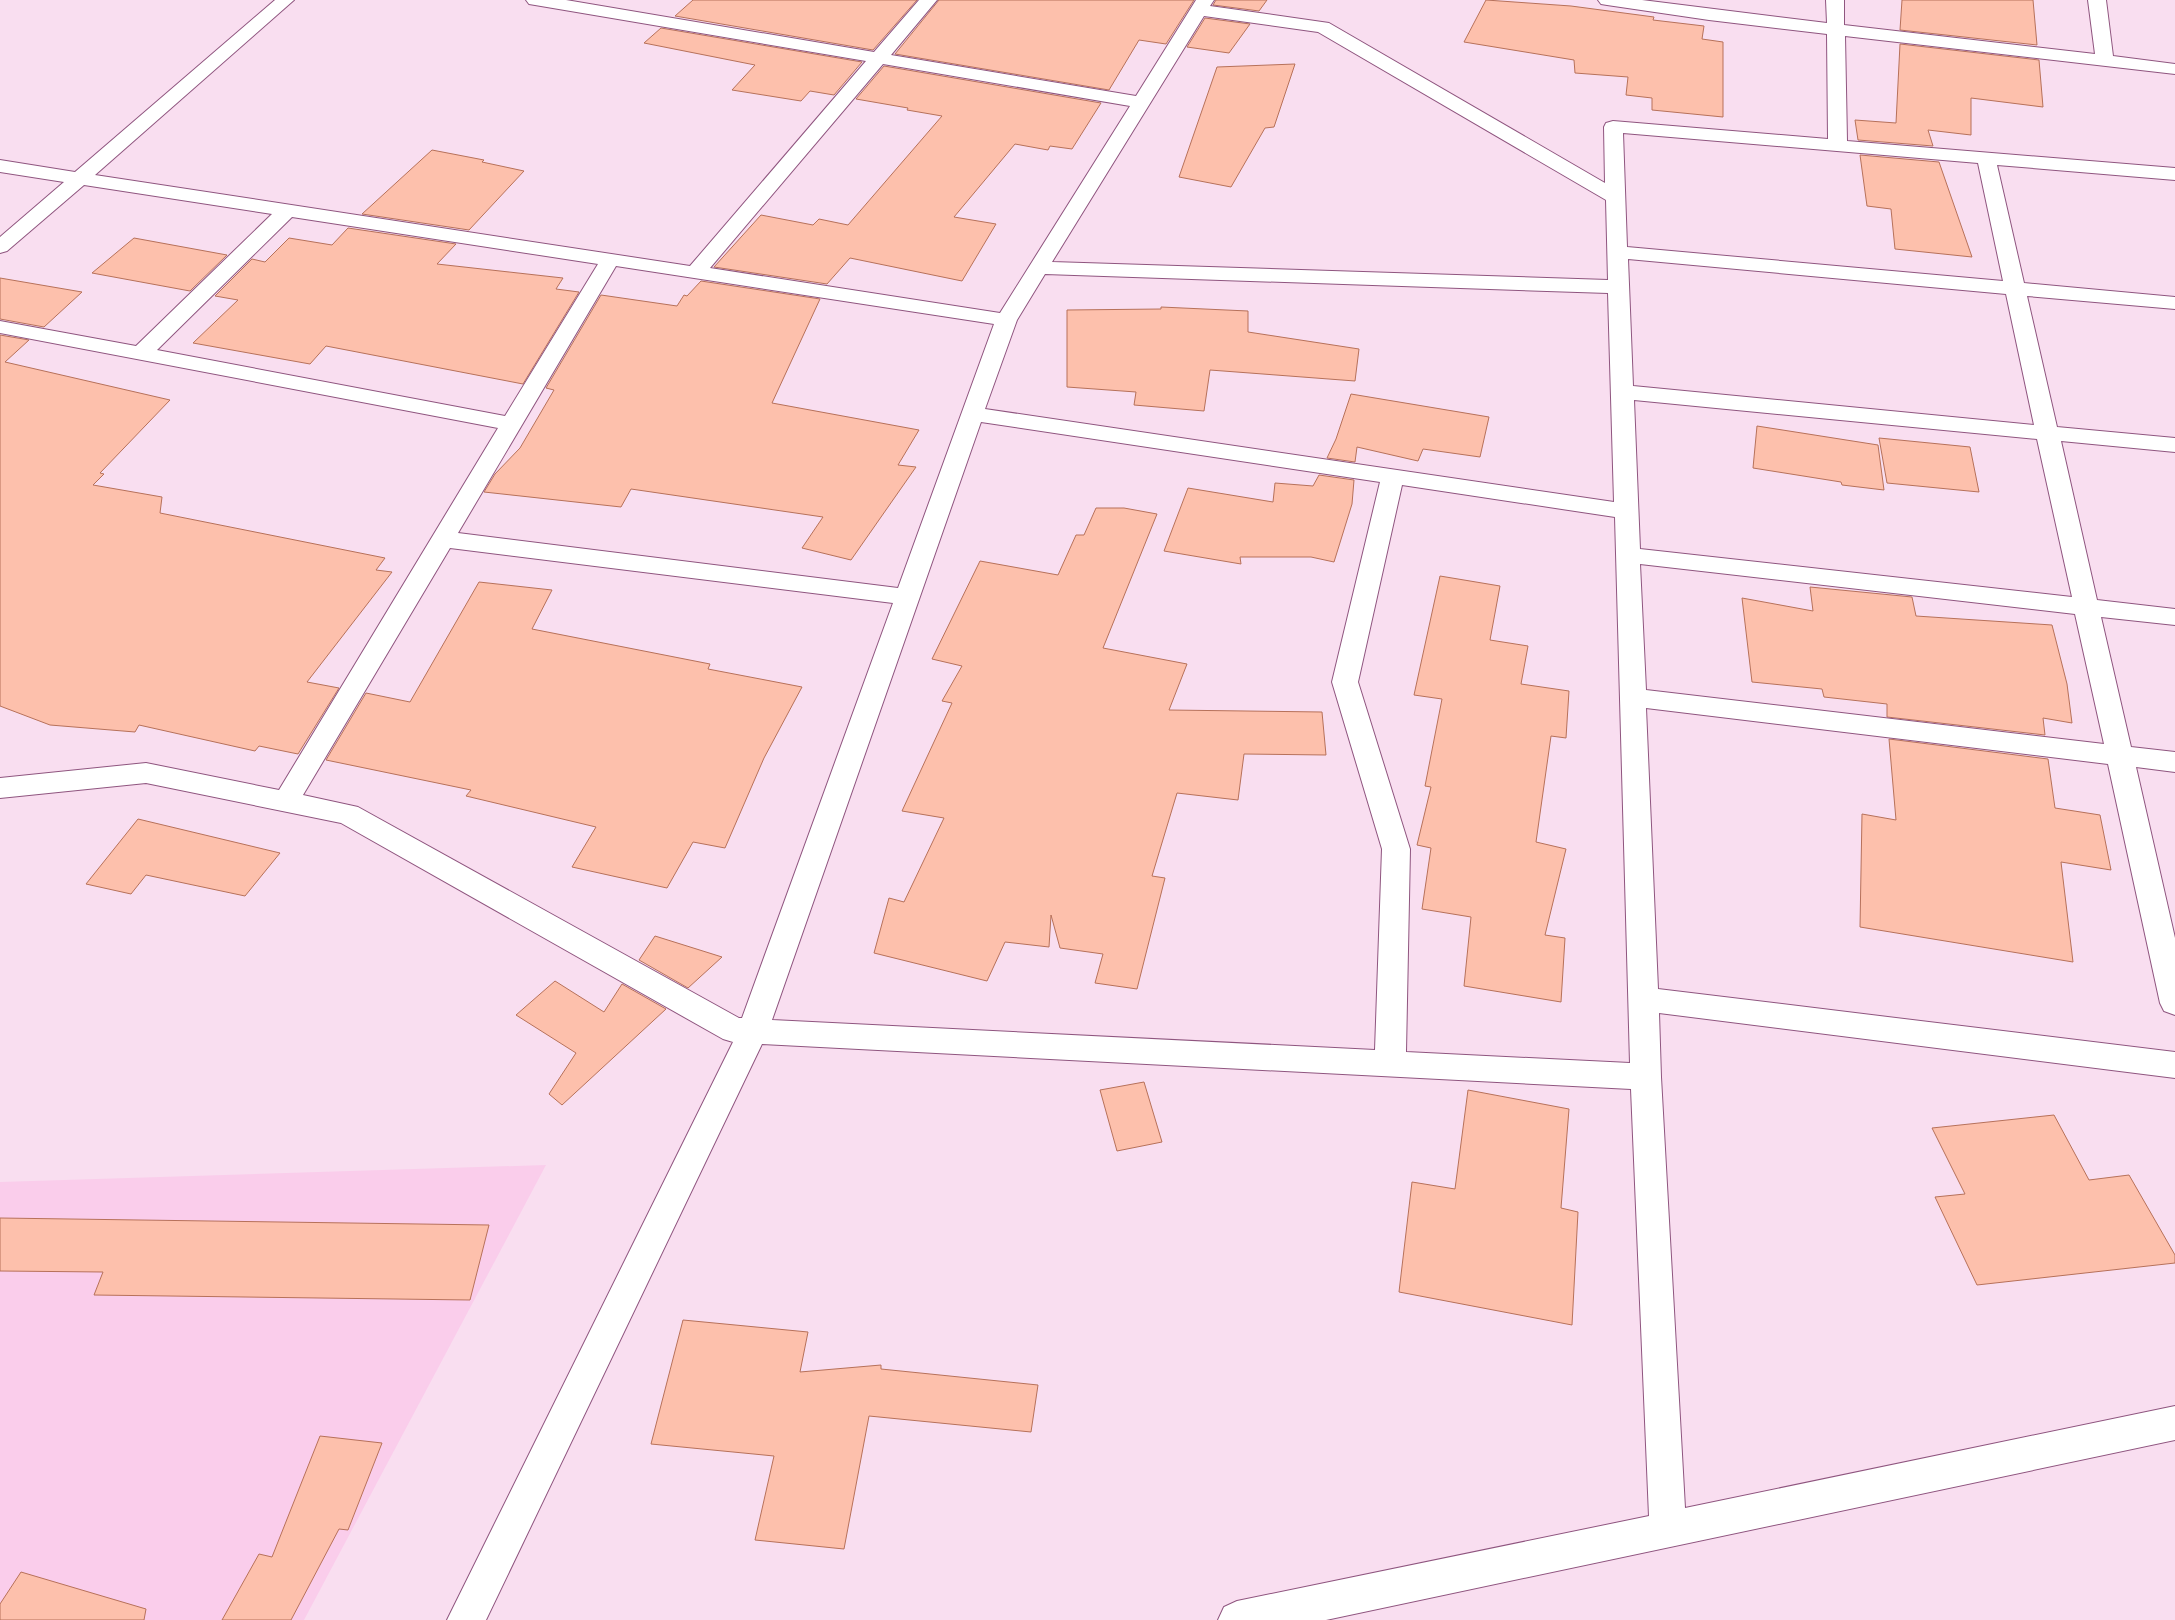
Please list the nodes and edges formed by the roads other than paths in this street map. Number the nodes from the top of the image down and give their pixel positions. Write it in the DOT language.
graph roads {
  1 [pos="285,0"];
  2 [pos="535,0"];
  3 [pos="928,0"];
  4 [pos="1607,0"];
  5 [pos="1835,0"];
  6 [pos="2097,0"];
  7 [pos="1202,5"];
  8 [pos="1834,30"];
  9 [pos="878,58"];
  10 [pos="2105,61"];
  11 [pos="2175,69"];
  12 [pos="1141,102"];
  13 [pos="1838,146"];
  14 [pos="1986,158"];
  15 [pos="0,166"];
  16 [pos="2175,174"];
  17 [pos="78,179"];
  18 [pos="1615,196"];
  19 [pos="286,211"];
  20 [pos="0,247"];
  21 [pos="1617,252"];
  22 [pos="610,260"];
  23 [pos="1038,268"];
  24 [pos="695,273"];
  25 [pos="1618,287"];
  26 [pos="2015,288"];
  27 [pos="2175,303"];
  28 [pos="1006,320"];
  29 [pos="0,327"];
  30 [pos="141,354"];
  31 [pos="1622,392"];
  32 [pos="972,414"];
  33 [pos="512,424"];
  34 [pos="2048,433"];
  35 [pos="2175,445"];
  36 [pos="1392,478"];
  37 [pos="1626,511"];
  38 [pos="442,539"];
  39 [pos="1628,555"];
  40 [pos="907,597"];
  41 [pos="2086,607"];
  42 [pos="2175,617"];
  43 [pos="1632,697"];
  44 [pos="2119,756"];
  45 [pos="2175,762"];
  46 [pos="0,788"];
  47 [pos="286,801"];
  48 [pos="1643,999"];
  49 [pos="2175,1003"];
  50 [pos="753,1031"];
  51 [pos="1390,1064"];
  52 [pos="2175,1065"];
  53 [pos="1646,1077"];
  54 [pos="2175,1423"];
  55 [pos="1668,1529"];
  56 [pos="1321,1611"];
  57 [pos="466,1620"];
  58 [pos="1237,1620"];
  1 -- 17 [label="street"];
  2 -- 9 [label="street"];
  3 -- 9 [label="street"];
  4 -- 8 [label="street"];
  5 -- 8 [label="street"];
  6 -- 10 [label="street"];
  7 -- 12 [label="street"];
  7 -- 18 [label="street"];
  8 -- 10 [label="street"];
  8 -- 13 [label="street"];
  9 -- 12 [label="street"];
  9 -- 24 [label="street"];
  10 -- 11 [label="street"];
  12 -- 23 [label="street"];
  13 -- 14 [label="street"];
  13 -- 18 [label="street"];
  14 -- 16 [label="street"];
  14 -- 26 [label="street"];
  15 -- 17 [label="street"];
  17 -- 19 [label="street"];
  17 -- 20 [label="street"];
  18 -- 21 [label="street"];
  19 -- 22 [label="street"];
  19 -- 30 [label="street"];
  21 -- 25 [label="street"];
  21 -- 26 [label="street"];
  22 -- 24 [label="street"];
  22 -- 33 [label="street"];
  23 -- 25 [label="street"];
  23 -- 28 [label="street"];
  24 -- 28 [label="street"];
  25 -- 31 [label="street"];
  26 -- 27 [label="street"];
  26 -- 34 [label="street"];
  28 -- 32 [label="street"];
  29 -- 30 [label="street"];
  30 -- 33 [label="street"];
  31 -- 34 [label="street"];
  31 -- 37 [label="street"];
  32 -- 36 [label="street"];
  32 -- 40 [label="street"];
  33 -- 38 [label="street"];
  34 -- 35 [label="street"];
  34 -- 41 [label="street"];
  36 -- 37 [label="street"];
  36 -- 51 [label="street"];
  37 -- 39 [label="street"];
  38 -- 40 [label="street"];
  38 -- 47 [label="street"];
  39 -- 41 [label="street"];
  39 -- 43 [label="street"];
  40 -- 50 [label="street"];
  41 -- 42 [label="street"];
  41 -- 44 [label="street"];
  43 -- 44 [label="street"];
  43 -- 48 [label="street"];
  44 -- 45 [label="street"];
  44 -- 49 [label="street"];
  46 -- 47 [label="street"];
  47 -- 50 [label="street"];
  48 -- 52 [label="street"];
  48 -- 53 [label="street"];
  50 -- 51 [label="street"];
  50 -- 57 [label="street"];
  51 -- 53 [label="street"];
  53 -- 55 [label="street"];
  54 -- 55 [label="street"];
  55 -- 56 [label="street"];
  56 -- 58 [label="street"];
}
